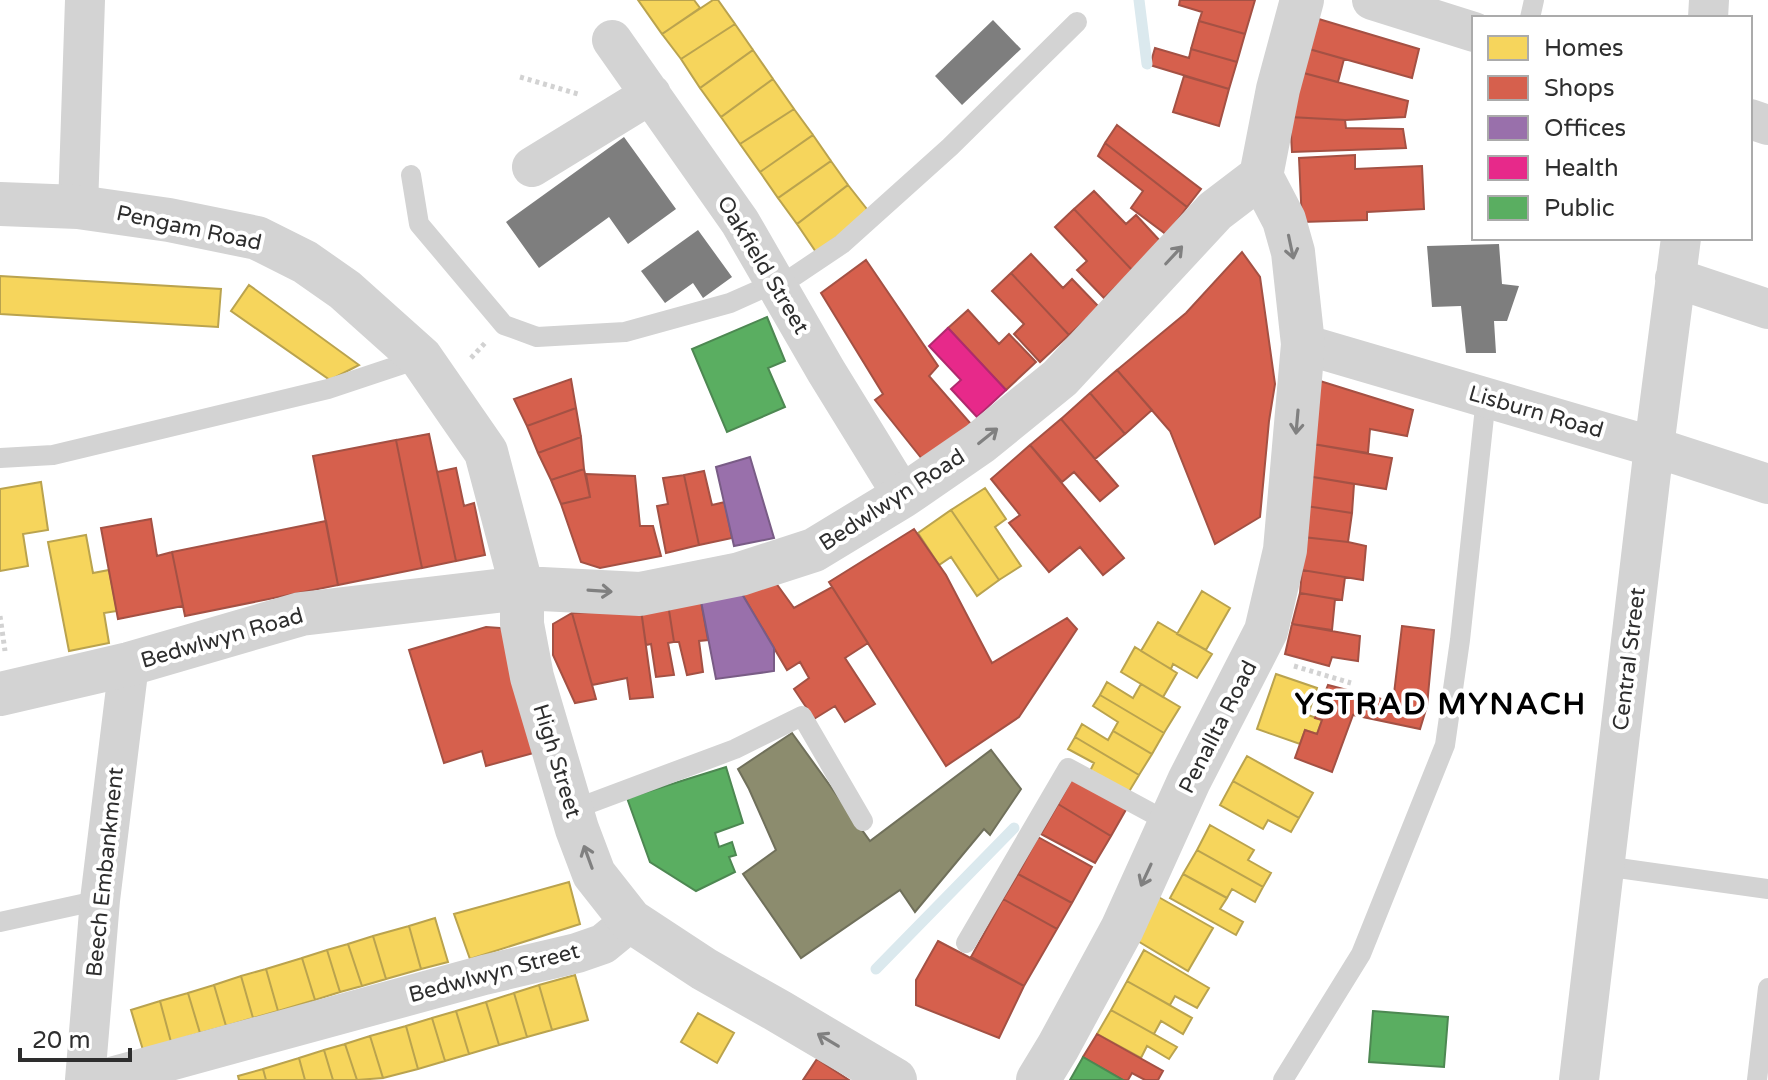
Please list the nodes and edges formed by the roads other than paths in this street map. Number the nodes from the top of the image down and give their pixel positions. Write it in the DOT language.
graph roads {
  1 [pos="85,0"];
  2 [pos="1302,0"];
  3 [pos="1372,0"];
  4 [pos="1077,22"];
  5 [pos="1472,31"];
  6 [pos="612,40"];
  7 [pos="651,94"];
  8 [pos="532,167"];
  9 [pos="411,175"];
  10 [pos="1261,176"];
  11 [pos="0,204"];
  12 [pos="78,207"];
  13 [pos="1681,240"];
  14 [pos="1675,278"];
  15 [pos="777,285"];
  16 [pos="1768,309"];
  17 [pos="1303,344"];
  18 [pos="421,358"];
  19 [pos="1486,398"];
  20 [pos="1654,447"];
  21 [pos="0,458"];
  22 [pos="1768,484"];
  23 [pos="903,496"];
  24 [pos="522,588"];
  25 [pos="129,664"];
  26 [pos="0,694"];
  27 [pos="572,810"];
  28 [pos="863,821"];
  29 [pos="1170,823"];
  30 [pos="1604,866"];
  31 [pos="1768,889"];
  32 [pos="100,900"];
  33 [pos="631,921"];
  34 [pos="0,922"];
  35 [pos="966,943"];
  36 [pos="1768,988"];
  37 [pos="85,1080"];
  38 [pos="100,1080"];
  39 [pos="895,1080"];
  40 [pos="1038,1080"];
  41 [pos="1283,1080"];
  42 [pos="1579,1080"];
  43 [pos="1757,1080"];
  1 -- 12 [label="street"];
  2 -- 10 [label="street"];
  3 -- 5 [label="street"];
  4 -- 15 [label="lane"];
  6 -- 7 [label="street, Oakfield Street"];
  7 -- 8 [label="street"];
  7 -- 15 [label="street, Oakfield Street"];
  9 -- 15 [label="lane"];
  10 -- 17 [label="street, Penallta Road, one-way"];
  23 -- 10 [label="street, Bedwlwyn Road, one-way"];
  11 -- 12 [label="street, Pengam Road"];
  12 -- 18 [label="street, Pengam Road"];
  13 -- 14 [label="street, Central Street"];
  14 -- 16 [label="street"];
  14 -- 20 [label="street, Central Street"];
  15 -- 23 [label="street, Oakfield Street"];
  17 -- 19 [label="street, Lisburn Road"];
  17 -- 29 [label="street, Penallta Road, one-way"];
  18 -- 21 [label="lane"];
  18 -- 24 [label="street, Pengam Road"];
  19 -- 20 [label="street, Lisburn Road"];
  19 -- 41 [label="lane"];
  20 -- 22 [label="street, Lisburn Road"];
  20 -- 30 [label="street, Central Street"];
  24 -- 23 [label="street, Bedwlwyn Road, one-way"];
  24 -- 25 [label="street, Bedwlwyn Road"];
  24 -- 27 [label="street, High Street"];
  25 -- 26 [label="street, Bedwlwyn Road"];
  25 -- 32 [label="street, Beech Embankment"];
  27 -- 28 [label="lane"];
  33 -- 27 [label="street, High Street, one-way"];
  29 -- 35 [label="lane"];
  29 -- 40 [label="street, Penallta Road, one-way"];
  30 -- 31 [label="lane"];
  30 -- 42 [label="street, Central Street"];
  32 -- 34 [label="lane"];
  32 -- 37 [label="street, Beech Embankment"];
  33 -- 38 [label="street, Bedwlwyn Street"];
  39 -- 33 [label="street, one-way"];
  36 -- 43 [label="lane"];
}
